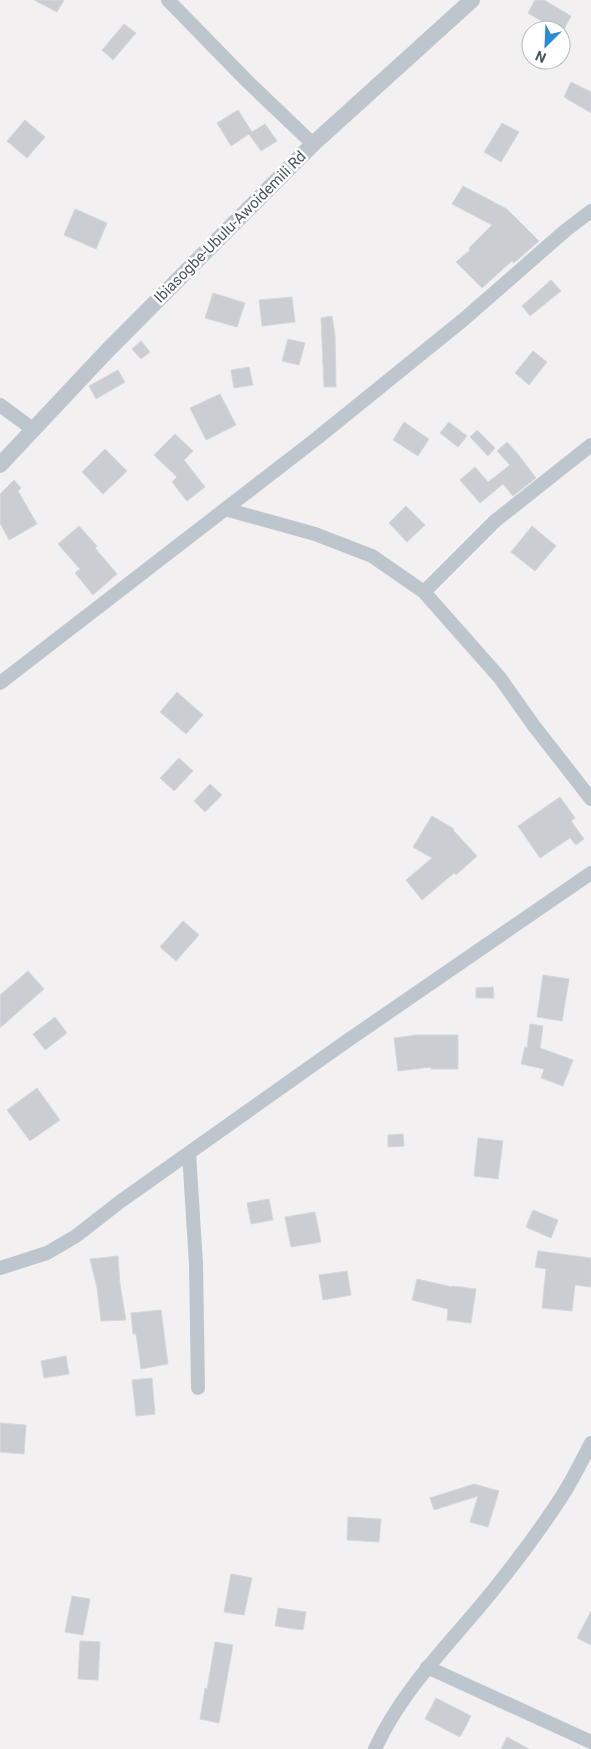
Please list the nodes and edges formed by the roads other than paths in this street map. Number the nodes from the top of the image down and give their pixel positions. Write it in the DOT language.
graph roads {
  1 [pos="168,0"];
  2 [pos="472,0"];
  3 [pos="313,144"];
  4 [pos="591,211"];
  5 [pos="0,405"];
  6 [pos="34,430"];
  7 [pos="591,445"];
  8 [pos="0,465"];
  9 [pos="225,509"];
  10 [pos="424,592"];
  11 [pos="0,683"];
  12 [pos="591,798"];
  13 [pos="591,873"];
  14 [pos="189,1153"];
  15 [pos="0,1268"];
  16 [pos="198,1388"];
  17 [pos="591,1443"];
  18 [pos="427,1667"];
  19 [pos="591,1742"];
  20 [pos="375,1749"];
  1 -- 3 [label="street"];
  2 -- 3 [label="street, Ibiasogbe-Ubulu-Awoidemili Rd"];
  3 -- 6 [label="street, Ibiasogbe-Ubulu-Awoidemili Rd"];
  4 -- 9 [label="street"];
  5 -- 6 [label="street"];
  6 -- 8 [label="street, Ibiasogbe-Ubulu-Awoidemili Rd"];
  7 -- 10 [label="street"];
  9 -- 10 [label="street"];
  9 -- 11 [label="street"];
  10 -- 12 [label="street"];
  13 -- 14 [label="street"];
  14 -- 15 [label="street"];
  14 -- 16 [label="street"];
  17 -- 18 [label="street"];
  18 -- 19 [label="street"];
  18 -- 20 [label="street"];
}
